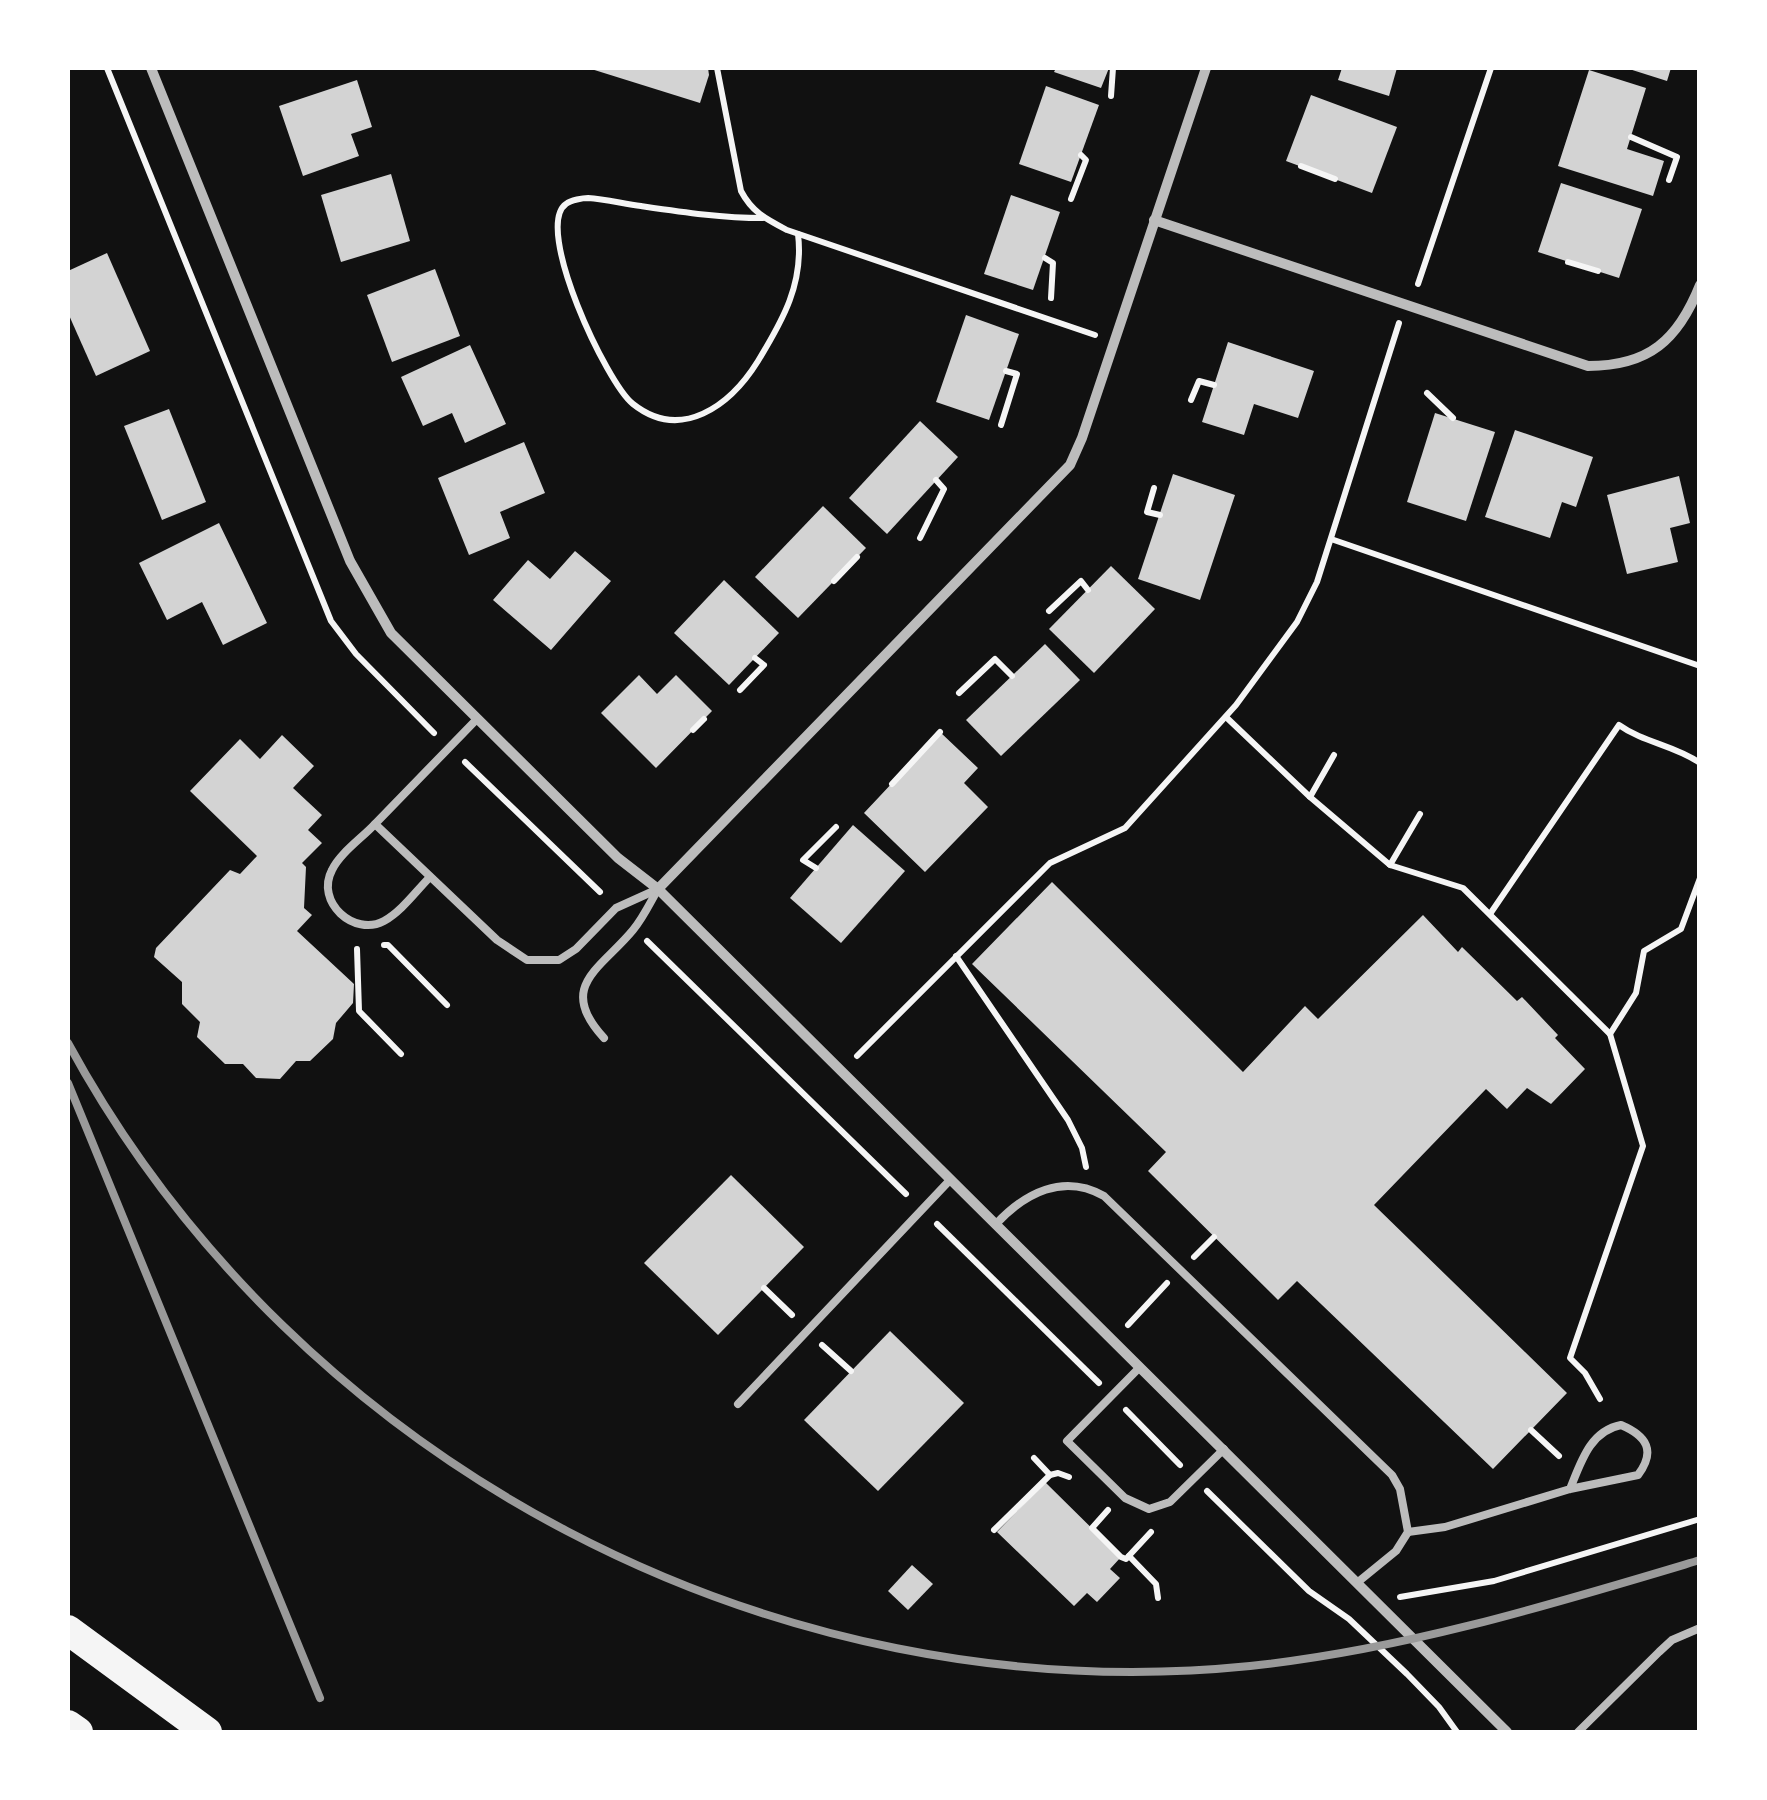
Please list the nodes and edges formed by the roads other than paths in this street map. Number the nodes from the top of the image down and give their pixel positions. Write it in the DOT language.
graph roads {
  1 [pos="150,68"];
  2 [pos="1206,68"];
  3 [pos="1154,220"];
  4 [pos="1700,285"];
  5 [pos="476,720"];
  6 [pos="375,824"];
  7 [pos="430,877"];
  8 [pos="658,890"];
  9 [pos="604,1038"];
  10 [pos="950,1180"];
  11 [pos="996,1224"];
  12 [pos="1140,1366"];
  13 [pos="738,1404"];
  14 [pos="1224,1449"];
  15 [pos="1570,1489"];
  16 [pos="1408,1532"];
  17 [pos="1358,1582"];
  18 [pos="1700,1628"];
  19 [pos="68,1630"];
  20 [pos="68,1725"];
  21 [pos="78,1732"];
  22 [pos="207,1732"];
  23 [pos="1507,1732"];
  24 [pos="1578,1732"];
  1 -- 5 [label="street"];
  2 -- 3 [label="street"];
  3 -- 4 [label="street"];
  3 -- 8 [label="street"];
  5 -- 6 [label="lane"];
  5 -- 8 [label="street"];
  6 -- 7 [label="lane"];
  6 -- 7 [label="lane"];
  7 -- 8 [label="lane"];
  8 -- 9 [label="lane"];
  8 -- 10 [label="street"];
  10 -- 11 [label="street"];
  10 -- 13 [label="lane"];
  11 -- 12 [label="street"];
  11 -- 16 [label="lane"];
  12 -- 14 [label="street"];
  12 -- 14 [label="lane"];
  14 -- 17 [label="street"];
  15 -- 15 [label="lane"];
  15 -- 16 [label="lane"];
  16 -- 17 [label="lane"];
  17 -- 23 [label="street"];
  18 -- 24 [label="lane"];
  19 -- 22 [label="highway"];
  20 -- 21 [label="highway"];
}
